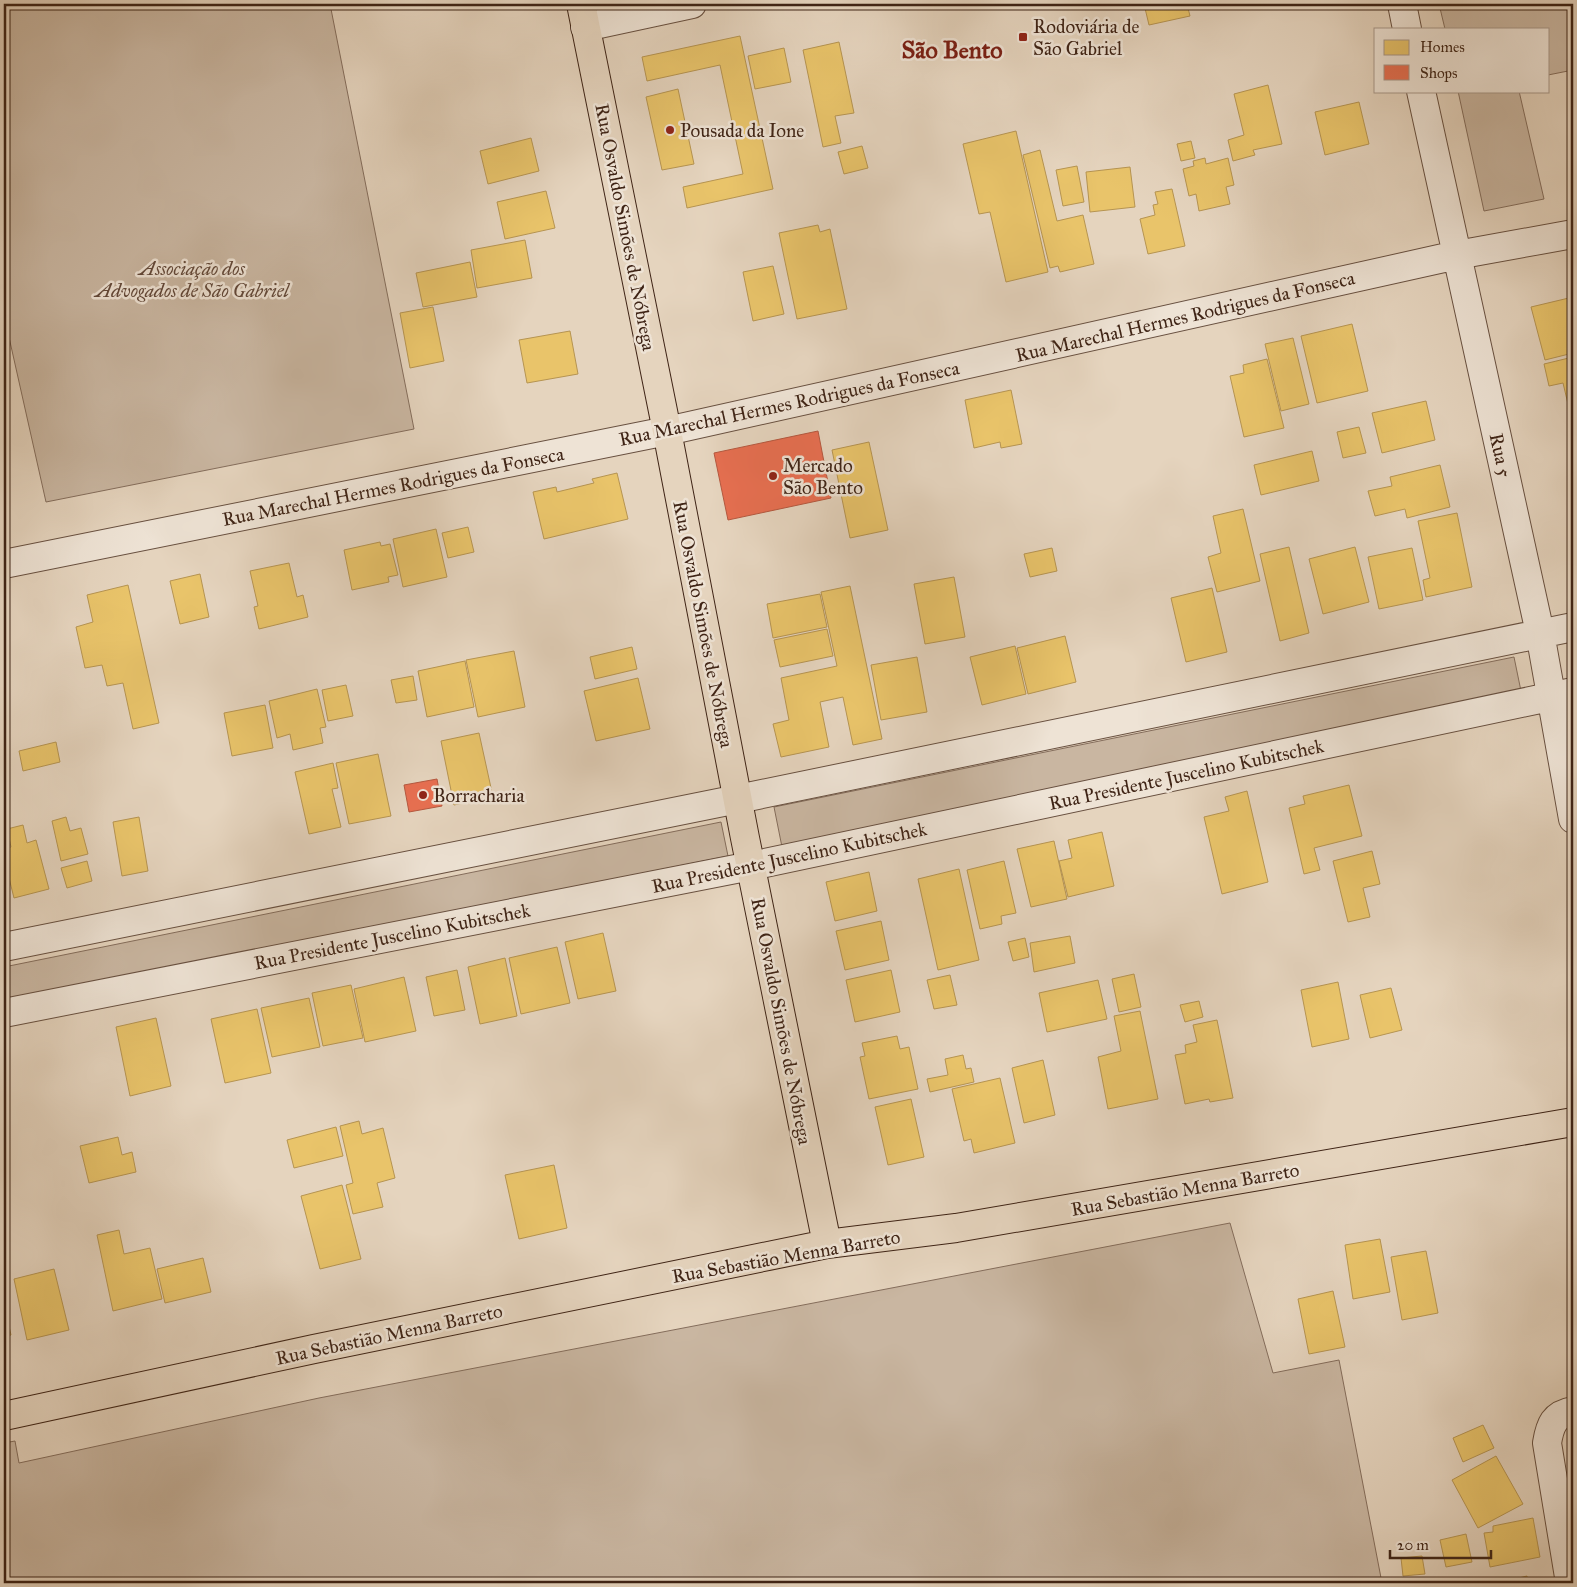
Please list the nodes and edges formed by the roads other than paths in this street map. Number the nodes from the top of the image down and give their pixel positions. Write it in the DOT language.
graph roads {
  1 [pos="692,4"];
  2 [pos="1402,4"];
  3 [pos="583,15"];
  4 [pos="1407,28"];
  5 [pos="1421,92"];
  6 [pos="1573,234"];
  7 [pos="1457,255"];
  8 [pos="667,431"];
  9 [pos="4,564"];
  10 [pos="1573,626"];
  11 [pos="1540,633"];
  12 [pos="1562,695"];
  13 [pos="738,799"];
  14 [pos="1573,819"];
  15 [pos="751,866"];
  16 [pos="4,946"];
  17 [pos="4,1013"];
  18 [pos="1573,1122"];
  19 [pos="827,1244"];
  20 [pos="1573,1411"];
  21 [pos="4,1416"];
  22 [pos="1570,1583"];
  1 -- 3 [label="street"];
  2 -- 4 [label="street"];
  3 -- 8 [label="main road, Rua Osvaldo Simões de Nóbrega"];
  5 -- 7 [label="street, Rua 5"];
  6 -- 7 [label="street, Rua Marechal Hermes Rodrigues da Fonseca"];
  7 -- 8 [label="street, Rua Marechal Hermes Rodrigues da Fonseca"];
  7 -- 11 [label="street, Rua 5"];
  8 -- 9 [label="street, Rua Marechal Hermes Rodrigues da Fonseca"];
  8 -- 13 [label="main road, Rua Osvaldo Simões de Nóbrega"];
  10 -- 11 [label="street"];
  11 -- 12 [label="street, Rua 5"];
  11 -- 13 [label="street"];
  12 -- 14 [label="street, Rua 5"];
  12 -- 15 [label="street, Rua Presidente Juscelino Kubitschek"];
  13 -- 15 [label="main road, Rua Osvaldo Simões de Nóbrega"];
  13 -- 16 [label="street"];
  15 -- 17 [label="street, Rua Presidente Juscelino Kubitschek"];
  15 -- 19 [label="main road, Rua Osvaldo Simões de Nóbrega"];
  18 -- 19 [label="main road, Rua Sebastião Menna Barreto"];
  19 -- 21 [label="main road, Rua Sebastião Menna Barreto"];
  20 -- 22 [label="street"];
}
